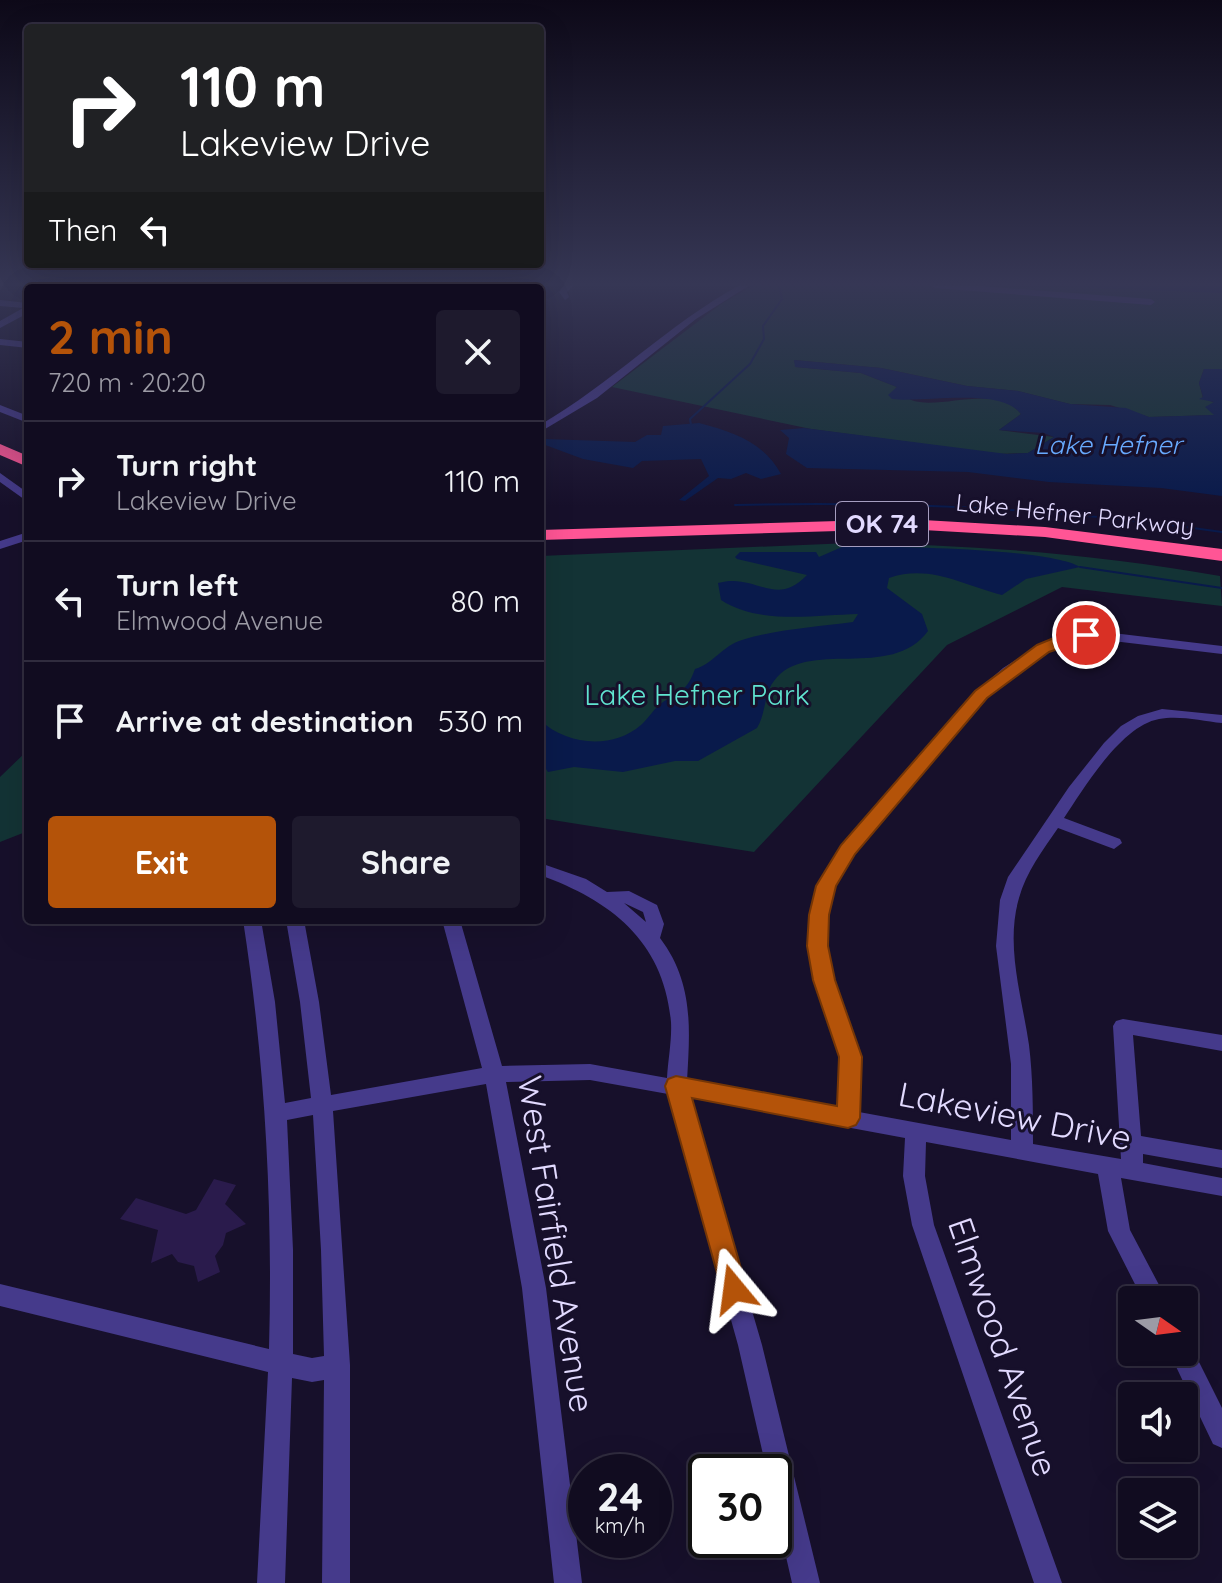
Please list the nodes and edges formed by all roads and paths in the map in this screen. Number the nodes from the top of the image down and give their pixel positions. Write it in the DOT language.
graph roads {
  1 [pos="641,359"];
  2 [pos="0,408"];
  3 [pos="24,418"];
  4 [pos="544,427"];
  5 [pos="0,434"];
  6 [pos="24,445"];
  7 [pos="0,449"];
  8 [pos="24,460"];
  9 [pos="0,476"];
  10 [pos="24,496"];
  11 [pos="544,524"];
  12 [pos="544,535"];
  13 [pos="24,537"];
  14 [pos="1222,544"];
  15 [pos="0,545"];
  16 [pos="1222,555"];
  17 [pos="1222,650"];
  18 [pos="1222,719"];
  19 [pos="1056,821"];
  20 [pos="1114,843"];
  21 [pos="544,870"];
  22 [pos="253,924"];
  23 [pos="296,924"];
  24 [pos="452,924"];
  25 [pos="1222,1043"];
  26 [pos="494,1074"];
  27 [pos="676,1086"];
  28 [pos="323,1105"];
  29 [pos="276,1113"];
  30 [pos="848,1118"];
  31 [pos="916,1130"];
  32 [pos="1131,1143"];
  33 [pos="1022,1151"];
  34 [pos="1222,1159"];
  35 [pos="1108,1166"];
  36 [pos="1133,1171"];
  37 [pos="1222,1187"];
  38 [pos="1148,1286"];
  39 [pos="0,1295"];
  40 [pos="283,1364"];
  41 [pos="338,1365"];
  42 [pos="1188,1366"];
  43 [pos="1222,1435"];
  44 [pos="271,1583"];
  45 [pos="336,1583"];
  46 [pos="568,1583"];
  47 [pos="806,1583"];
  48 [pos="1048,1583"];
  1 -- 4 [label="street"];
  2 -- 3 [label="street"];
  5 -- 6 [label="highway"];
  7 -- 8 [label="highway"];
  9 -- 10 [label="street"];
  11 -- 14 [label="highway, Lake Hefner Parkway / OK 74"];
  12 -- 16 [label="highway, Lake Hefner Parkway / OK 74"];
  13 -- 15 [label="street"];
  17 -- 30 [label="street"];
  18 -- 19 [label="street"];
  19 -- 20 [label="street"];
  19 -- 33 [label="street"];
  21 -- 27 [label="street"];
  22 -- 29 [label="street"];
  23 -- 28 [label="street"];
  24 -- 26 [label="street, West Fairfield Avenue"];
  25 -- 32 [label="street"];
  26 -- 27 [label="street, Lakeview Drive"];
  26 -- 28 [label="street, Lakeview Drive"];
  26 -- 46 [label="street, West Fairfield Avenue"];
  27 -- 30 [label="street, Lakeview Drive"];
  27 -- 47 [label="street"];
  28 -- 29 [label="street, Lakeview Drive"];
  28 -- 41 [label="street"];
  29 -- 40 [label="street"];
  30 -- 31 [label="street, Lakeview Drive"];
  31 -- 33 [label="street, Lakeview Drive"];
  31 -- 48 [label="street, Elmwood Avenue"];
  32 -- 34 [label="street"];
  32 -- 36 [label="street"];
  33 -- 35 [label="street, Lakeview Drive"];
  35 -- 36 [label="street, Lakeview Drive"];
  35 -- 38 [label="street"];
  36 -- 37 [label="street, Lakeview Drive"];
  39 -- 40 [label="street"];
  40 -- 41 [label="street"];
  40 -- 44 [label="street"];
  41 -- 45 [label="street"];
  42 -- 43 [label="street"];
}
